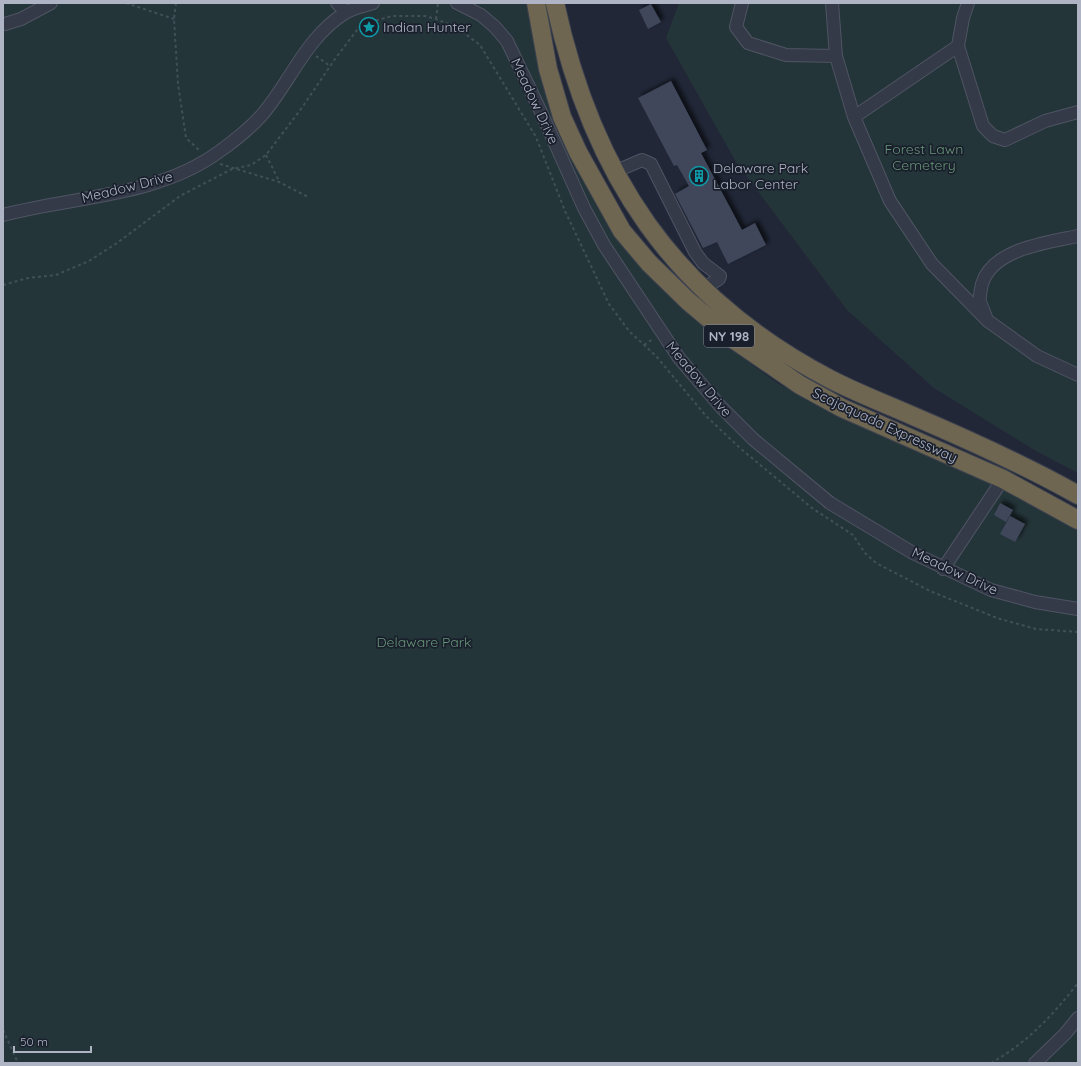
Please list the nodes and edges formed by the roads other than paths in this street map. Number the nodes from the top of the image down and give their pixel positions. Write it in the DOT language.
graph roads {
  1 [pos="51,3"];
  2 [pos="373,3"];
  3 [pos="457,3"];
  4 [pos="536,3"];
  5 [pos="555,3"];
  6 [pos="742,3"];
  7 [pos="832,3"];
  8 [pos="968,3"];
  9 [pos="341,6"];
  10 [pos="5,24"];
  11 [pos="958,46"];
  12 [pos="836,56"];
  13 [pos="1078,112"];
  14 [pos="854,117"];
  15 [pos="614,172"];
  16 [pos="3,215"];
  17 [pos="1078,236"];
  18 [pos="702,289"];
  19 [pos="988,322"];
  20 [pos="1078,375"];
  21 [pos="1003,479"];
  22 [pos="1078,495"];
  23 [pos="1078,520"];
  24 [pos="943,569"];
  25 [pos="1078,610"];
  26 [pos="1078,1018"];
  27 [pos="1035,1063"];
  1 -- 10 [label="street"];
  2 -- 9 [label="street, Meadow Drive"];
  3 -- 24 [label="street, Meadow Drive"];
  4 -- 21 [label="highway, Scajaquada Expressway / NY 198"];
  5 -- 15 [label="highway, Scajaquada Expressway / NY 198"];
  6 -- 12 [label="street"];
  7 -- 12 [label="street"];
  8 -- 11 [label="street"];
  9 -- 16 [label="street, Meadow Drive"];
  11 -- 13 [label="street"];
  11 -- 14 [label="street"];
  12 -- 14 [label="street"];
  14 -- 19 [label="street"];
  15 -- 18 [label="highway, Scajaquada Expressway / NY 198"];
  15 -- 18 [label="street"];
  17 -- 19 [label="street"];
  18 -- 22 [label="highway, Scajaquada Expressway / NY 198"];
  19 -- 20 [label="street"];
  21 -- 23 [label="highway, Scajaquada Expressway / NY 198"];
  21 -- 24 [label="street"];
  24 -- 25 [label="street, Meadow Drive"];
  26 -- 27 [label="street"];
}
